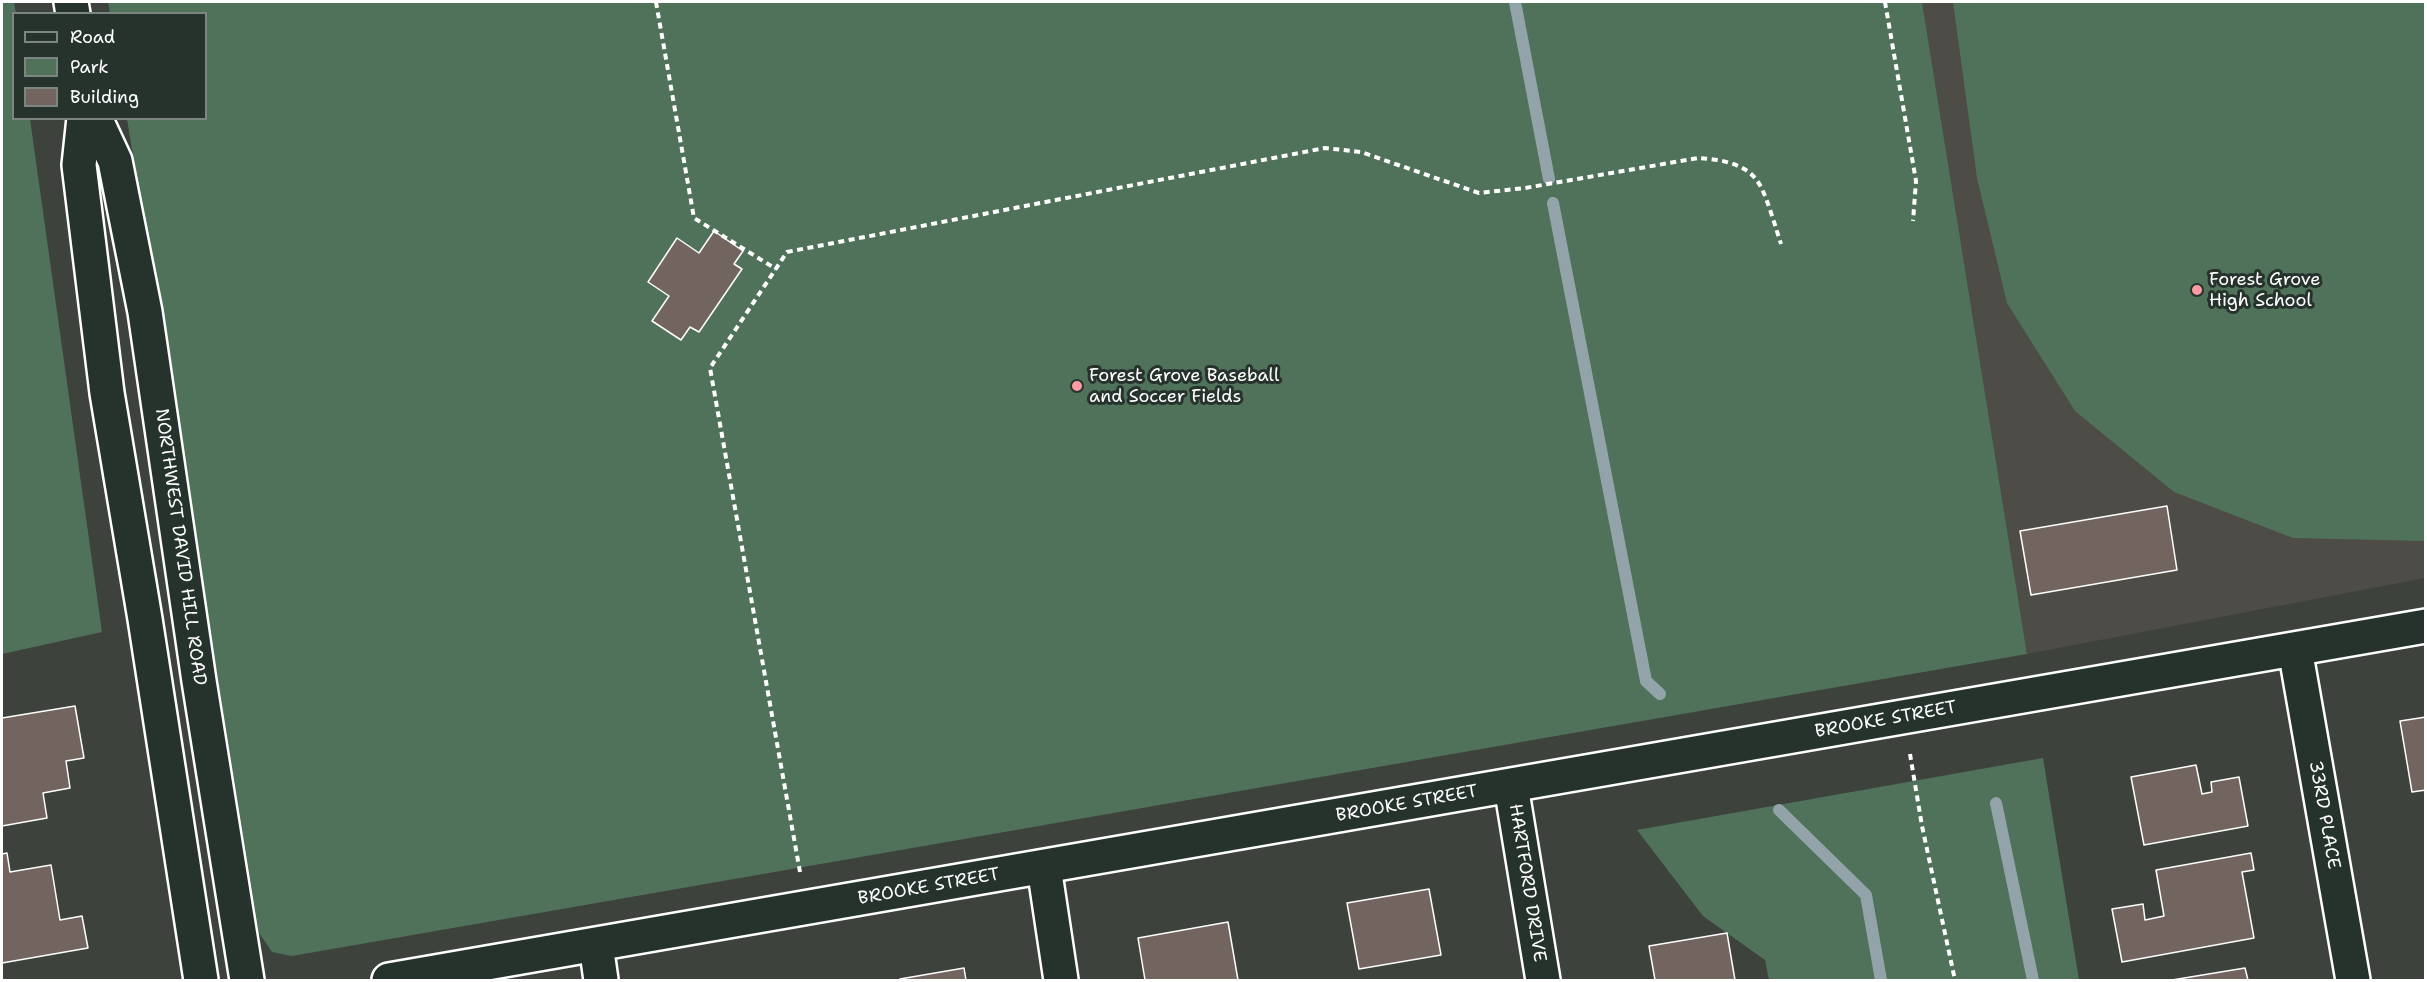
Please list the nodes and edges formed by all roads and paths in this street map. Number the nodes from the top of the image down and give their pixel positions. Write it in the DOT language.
graph roads {
  1 [pos="656,2"];
  2 [pos="1885,2"];
  3 [pos="84,120"];
  4 [pos="97,120"];
  5 [pos="1913,220"];
  6 [pos="1781,244"];
  7 [pos="776,269"];
  8 [pos="2426,626"];
  9 [pos="2295,650"];
  10 [pos="1904,717"];
  11 [pos="1510,786"];
  12 [pos="1044,867"];
  13 [pos="807,908"];
  14 [pos="596,945"];
  15 [pos="201,981"];
  16 [pos="247,981"];
  17 [pos="389,981"];
  18 [pos="601,981"];
  19 [pos="1061,981"];
  20 [pos="1543,981"];
  21 [pos="1955,981"];
  22 [pos="2353,981"];
  1 -- 7 [label="path"];
  2 -- 5 [label="path"];
  3 -- 15 [label="street"];
  4 -- 16 [label="street, NORTHWEST DAVID HILL ROAD"];
  6 -- 7 [label="path"];
  7 -- 13 [label="path"];
  8 -- 9 [label="street, BROOKE STREET"];
  9 -- 10 [label="street, BROOKE STREET"];
  9 -- 22 [label="street, 33RD PLACE"];
  10 -- 11 [label="street, BROOKE STREET"];
  10 -- 21 [label="path"];
  11 -- 12 [label="street, BROOKE STREET"];
  11 -- 20 [label="street, HARTFORD DRIVE"];
  12 -- 13 [label="street, BROOKE STREET"];
  12 -- 19 [label="street"];
  13 -- 14 [label="street, BROOKE STREET"];
  14 -- 17 [label="street, BROOKE STREET"];
  14 -- 18 [label="street"];
}
